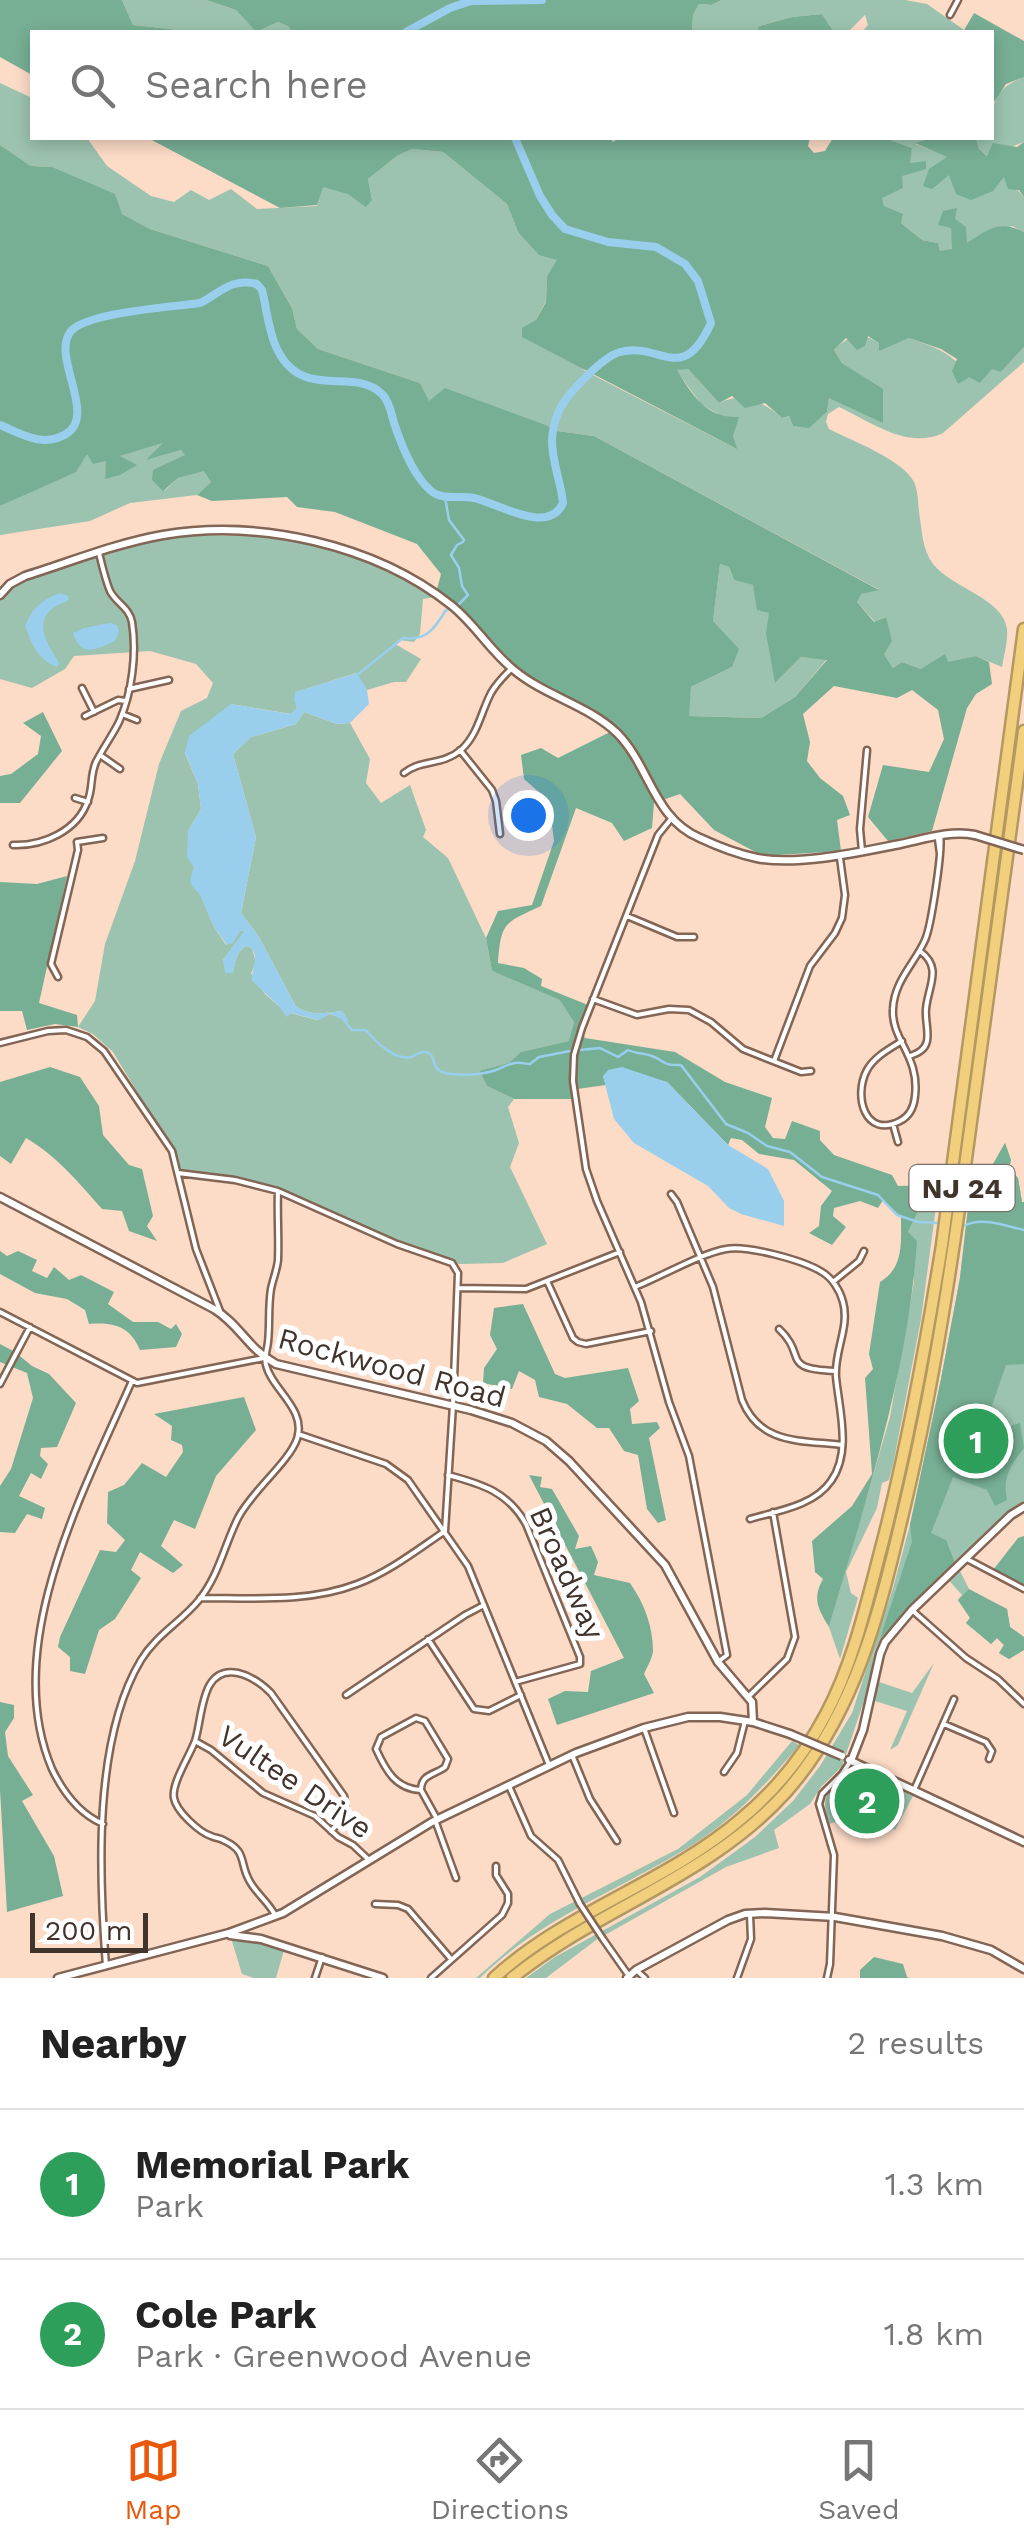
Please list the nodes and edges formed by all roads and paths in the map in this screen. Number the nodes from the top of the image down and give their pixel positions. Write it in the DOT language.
graph roads {
  1 [pos="958,0"];
  2 [pos="950,15"];
  3 [pos="99,554"];
  4 [pos="0,595"];
  5 [pos="1024,629"];
  6 [pos="511,668"];
  7 [pos="169,680"];
  8 [pos="82,688"];
  9 [pos="129,689"];
  10 [pos="126,701"];
  11 [pos="94,712"];
  12 [pos="122,714"];
  13 [pos="86,716"];
  14 [pos="137,720"];
  15 [pos="1024,731"];
  16 [pos="460,750"];
  17 [pos="867,750"];
  18 [pos="100,756"];
  19 [pos="120,769"];
  20 [pos="404,773"];
  21 [pos="75,798"];
  22 [pos="88,802"];
  23 [pos="671,819"];
  24 [pos="68,827"];
  25 [pos="500,834"];
  26 [pos="940,835"];
  27 [pos="103,838"];
  28 [pos="77,842"];
  29 [pos="40,843"];
  30 [pos="14,844"];
  31 [pos="43,850"];
  32 [pos="1024,850"];
  33 [pos="862,851"];
  34 [pos="840,855"];
  35 [pos="70,884"];
  36 [pos="78,886"];
  37 [pos="627,916"];
  38 [pos="60,928"];
  39 [pos="67,930"];
  40 [pos="694,937"];
  41 [pos="920,951"];
  42 [pos="58,978"];
  43 [pos="594,998"];
  44 [pos="902,1041"];
  45 [pos="0,1043"];
  46 [pos="910,1056"];
  47 [pos="774,1061"];
  48 [pos="811,1071"];
  49 [pos="894,1124"];
  50 [pos="898,1142"];
  51 [pos="178,1173"];
  52 [pos="278,1191"];
  53 [pos="671,1194"];
  54 [pos="0,1198"];
  55 [pos="864,1251"];
  56 [pos="620,1252"];
  57 [pos="701,1258"];
  58 [pos="547,1281"];
  59 [pos="834,1282"];
  60 [pos="458,1288"];
  61 [pos="635,1288"];
  62 [pos="0,1312"];
  63 [pos="220,1313"];
  64 [pos="30,1327"];
  65 [pos="779,1328"];
  66 [pos="651,1331"];
  67 [pos="264,1358"];
  68 [pos="836,1371"];
  69 [pos="132,1381"];
  70 [pos="0,1384"];
  71 [pos="453,1406"];
  72 [pos="298,1434"];
  73 [pos="842,1445"];
  74 [pos="448,1475"];
  75 [pos="1024,1507"];
  76 [pos="773,1512"];
  77 [pos="750,1519"];
  78 [pos="445,1531"];
  79 [pos="967,1559"];
  80 [pos="1024,1589"];
  81 [pos="200,1598"];
  82 [pos="484,1605"];
  83 [pos="912,1610"];
  84 [pos="428,1639"];
  85 [pos="726,1652"];
  86 [pos="717,1660"];
  87 [pos="731,1677"];
  88 [pos="516,1682"];
  89 [pos="346,1695"];
  90 [pos="520,1695"];
  91 [pos="748,1697"];
  92 [pos="954,1699"];
  93 [pos="1024,1704"];
  94 [pos="749,1722"];
  95 [pos="944,1724"];
  96 [pos="644,1728"];
  97 [pos="195,1741"];
  98 [pos="572,1754"];
  99 [pos="989,1759"];
  100 [pos="851,1761"];
  101 [pos="550,1765"];
  102 [pos="724,1772"];
  103 [pos="509,1786"];
  104 [pos="422,1790"];
  105 [pos="914,1790"];
  106 [pos="674,1813"];
  107 [pos="436,1820"];
  108 [pos="103,1824"];
  109 [pos="331,1830"];
  110 [pos="617,1841"];
  111 [pos="1024,1842"];
  112 [pos="369,1860"];
  113 [pos="496,1866"];
  114 [pos="456,1878"];
  115 [pos="375,1904"];
  116 [pos="750,1914"];
  117 [pos="276,1916"];
  118 [pos="832,1917"];
  119 [pos="247,1927"];
  120 [pos="224,1934"];
  121 [pos="249,1937"];
  122 [pos="262,1940"];
  123 [pos="322,1957"];
  124 [pos="451,1959"];
  125 [pos="105,1967"];
  126 [pos="1024,1969"];
  127 [pos="636,1970"];
  128 [pos="628,1977"];
  129 [pos="58,1978"];
  130 [pos="315,1978"];
  131 [pos="383,1978"];
  132 [pos="431,1978"];
  133 [pos="494,1978"];
  134 [pos="512,1978"];
  135 [pos="645,1978"];
  136 [pos="737,1978"];
  137 [pos="827,1978"];
  1 -- 2 [label="street"];
  3 -- 4 [label="street"];
  3 -- 6 [label="street"];
  3 -- 9 [label="street"];
  5 -- 133 [label="highway, NJ 24"];
  6 -- 16 [label="street"];
  6 -- 23 [label="street"];
  7 -- 9 [label="street"];
  8 -- 11 [label="street"];
  9 -- 10 [label="street"];
  10 -- 11 [label="street"];
  10 -- 12 [label="street"];
  11 -- 13 [label="street"];
  12 -- 14 [label="street"];
  12 -- 18 [label="street"];
  15 -- 134 [label="highway, NJ 24"];
  16 -- 20 [label="street"];
  16 -- 25 [label="street"];
  17 -- 33 [label="street"];
  18 -- 19 [label="street"];
  18 -- 22 [label="street"];
  21 -- 22 [label="street"];
  22 -- 24 [label="street"];
  23 -- 34 [label="street"];
  23 -- 37 [label="street"];
  24 -- 28 [label="street"];
  24 -- 29 [label="street"];
  26 -- 32 [label="street, bridge"];
  26 -- 33 [label="street"];
  26 -- 41 [label="street"];
  27 -- 28 [label="street"];
  28 -- 35 [label="street"];
  29 -- 30 [label="street"];
  29 -- 31 [label="street"];
  33 -- 34 [label="street"];
  34 -- 47 [label="street"];
  35 -- 36 [label="street"];
  35 -- 38 [label="street"];
  37 -- 40 [label="street"];
  37 -- 43 [label="street"];
  38 -- 39 [label="street"];
  38 -- 42 [label="street"];
  41 -- 44 [label="street"];
  41 -- 46 [label="street"];
  43 -- 47 [label="street"];
  43 -- 56 [label="street"];
  44 -- 46 [label="street"];
  44 -- 49 [label="street"];
  45 -- 51 [label="street, Rockwood Road"];
  46 -- 49 [label="street"];
  47 -- 48 [label="street"];
  49 -- 50 [label="street"];
  51 -- 52 [label="street"];
  51 -- 63 [label="street, Rockwood Road"];
  52 -- 60 [label="street"];
  52 -- 67 [label="street"];
  53 -- 57 [label="street"];
  54 -- 63 [label="street"];
  55 -- 59 [label="street"];
  56 -- 58 [label="street"];
  56 -- 61 [label="street"];
  57 -- 59 [label="street"];
  57 -- 61 [label="street"];
  57 -- 73 [label="street"];
  58 -- 60 [label="street"];
  58 -- 66 [label="street"];
  59 -- 68 [label="street"];
  60 -- 71 [label="street"];
  61 -- 66 [label="street"];
  62 -- 64 [label="street"];
  63 -- 67 [label="street, Rockwood Road"];
  64 -- 69 [label="street"];
  64 -- 70 [label="street"];
  65 -- 68 [label="street"];
  66 -- 85 [label="street"];
  67 -- 69 [label="street"];
  67 -- 71 [label="street, Rockwood Road"];
  67 -- 72 [label="street"];
  68 -- 73 [label="street"];
  69 -- 108 [label="street"];
  71 -- 74 [label="street"];
  71 -- 86 [label="street, Rockwood Road"];
  72 -- 78 [label="street"];
  72 -- 81 [label="street"];
  73 -- 76 [label="street"];
  74 -- 78 [label="street"];
  74 -- 88 [label="street, Broadway"];
  75 -- 79 [label="street"];
  76 -- 77 [label="street"];
  76 -- 91 [label="street"];
  78 -- 81 [label="street"];
  78 -- 82 [label="street"];
  79 -- 80 [label="street"];
  79 -- 83 [label="street"];
  81 -- 108 [label="street"];
  82 -- 84 [label="street"];
  82 -- 88 [label="street"];
  83 -- 93 [label="street"];
  83 -- 100 [label="street"];
  84 -- 89 [label="street"];
  84 -- 90 [label="street"];
  85 -- 86 [label="street"];
  85 -- 87 [label="street"];
  86 -- 87 [label="street, Rockwood Road"];
  87 -- 91 [label="street, Rockwood Road"];
  88 -- 90 [label="street"];
  90 -- 101 [label="street"];
  91 -- 94 [label="street, Rockwood Road"];
  92 -- 95 [label="street"];
  94 -- 96 [label="street"];
  94 -- 100 [label="street, bridge"];
  94 -- 102 [label="street"];
  95 -- 99 [label="street"];
  95 -- 105 [label="street"];
  96 -- 98 [label="street"];
  96 -- 106 [label="street"];
  97 -- 109 [label="street, Vultee Drive"];
  97 -- 109 [label="street"];
  97 -- 117 [label="street"];
  98 -- 101 [label="street"];
  98 -- 110 [label="street"];
  100 -- 105 [label="street"];
  100 -- 118 [label="street"];
  101 -- 103 [label="street"];
  103 -- 107 [label="street"];
  103 -- 128 [label="street, bridge"];
  104 -- 104 [label="street"];
  104 -- 107 [label="street"];
  105 -- 111 [label="street"];
  107 -- 112 [label="street"];
  107 -- 114 [label="street"];
  108 -- 125 [label="street"];
  109 -- 112 [label="street, Vultee Drive"];
  112 -- 117 [label="street"];
  113 -- 124 [label="street"];
  115 -- 124 [label="street"];
  116 -- 118 [label="street"];
  116 -- 127 [label="street"];
  116 -- 136 [label="street"];
  117 -- 119 [label="street"];
  118 -- 126 [label="street"];
  118 -- 137 [label="street"];
  119 -- 120 [label="street"];
  119 -- 121 [label="street"];
  119 -- 122 [label="street"];
  120 -- 121 [label="street"];
  120 -- 125 [label="street"];
  121 -- 122 [label="street"];
  122 -- 123 [label="street"];
  123 -- 130 [label="street"];
  123 -- 131 [label="street"];
  124 -- 132 [label="street"];
  125 -- 129 [label="street"];
  127 -- 128 [label="street"];
  127 -- 135 [label="street"];
}
